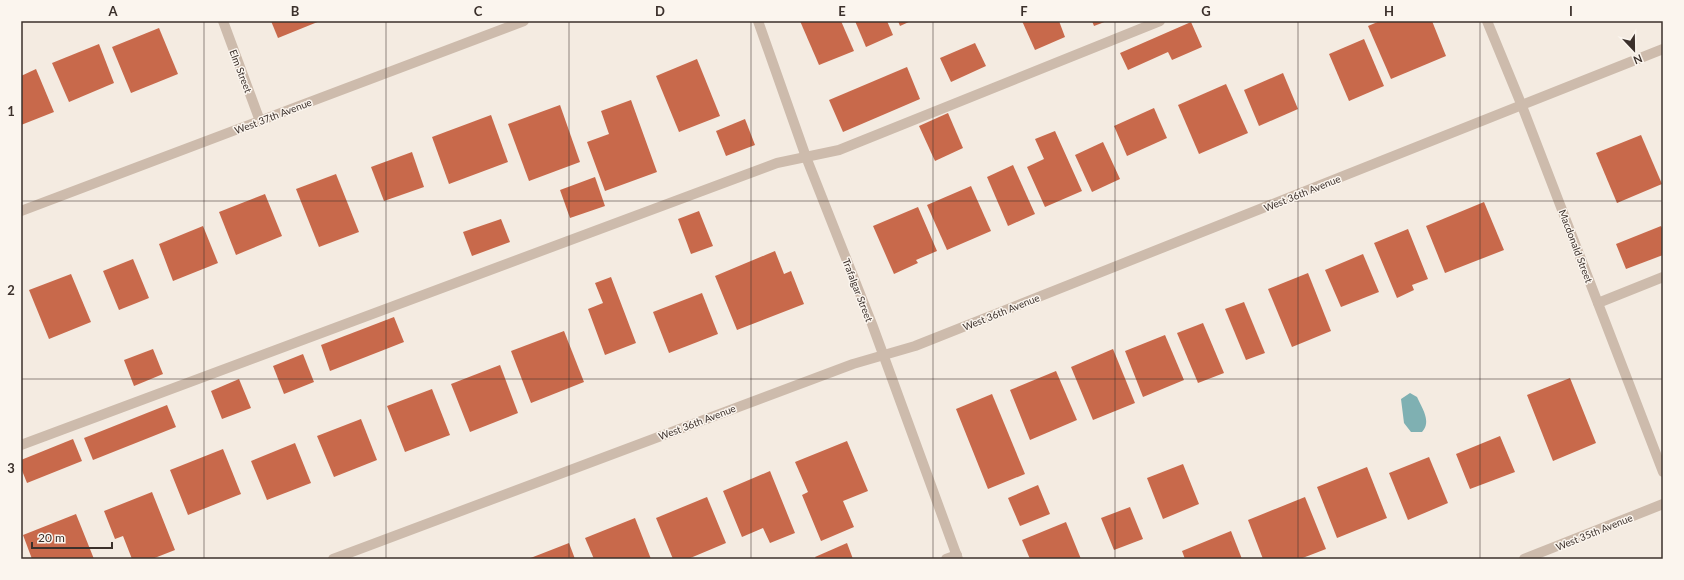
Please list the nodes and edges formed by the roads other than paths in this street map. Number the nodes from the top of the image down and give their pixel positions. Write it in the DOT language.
graph roads {
  1 [pos="222,21"];
  2 [pos="524,21"];
  3 [pos="758,21"];
  4 [pos="1160,21"];
  5 [pos="1487,21"];
  6 [pos="1663,50"];
  7 [pos="1522,106"];
  8 [pos="260,121"];
  9 [pos="806,157"];
  10 [pos="21,211"];
  11 [pos="1663,277"];
  12 [pos="1598,303"];
  13 [pos="883,355"];
  14 [pos="21,445"];
  15 [pos="1663,472"];
  16 [pos="1663,504"];
  17 [pos="958,557"];
  18 [pos="333,559"];
  19 [pos="946,559"];
  20 [pos="1524,559"];
  1 -- 8 [label="street, Elm Street"];
  2 -- 8 [label="street, West 37th Avenue"];
  3 -- 9 [label="street, Trafalgar Street"];
  4 -- 9 [label="street"];
  5 -- 7 [label="street, Macdonald Street"];
  6 -- 7 [label="street, West 36th Avenue"];
  7 -- 12 [label="street, Macdonald Street"];
  7 -- 13 [label="street, West 36th Avenue"];
  8 -- 10 [label="street, West 37th Avenue"];
  9 -- 13 [label="street, Trafalgar Street"];
  9 -- 14 [label="street"];
  11 -- 12 [label="street"];
  12 -- 15 [label="street, Macdonald Street"];
  13 -- 17 [label="street, Trafalgar Street"];
  13 -- 18 [label="street, West 36th Avenue"];
  16 -- 20 [label="street, West 35th Avenue"];
  17 -- 19 [label="street"];
}
